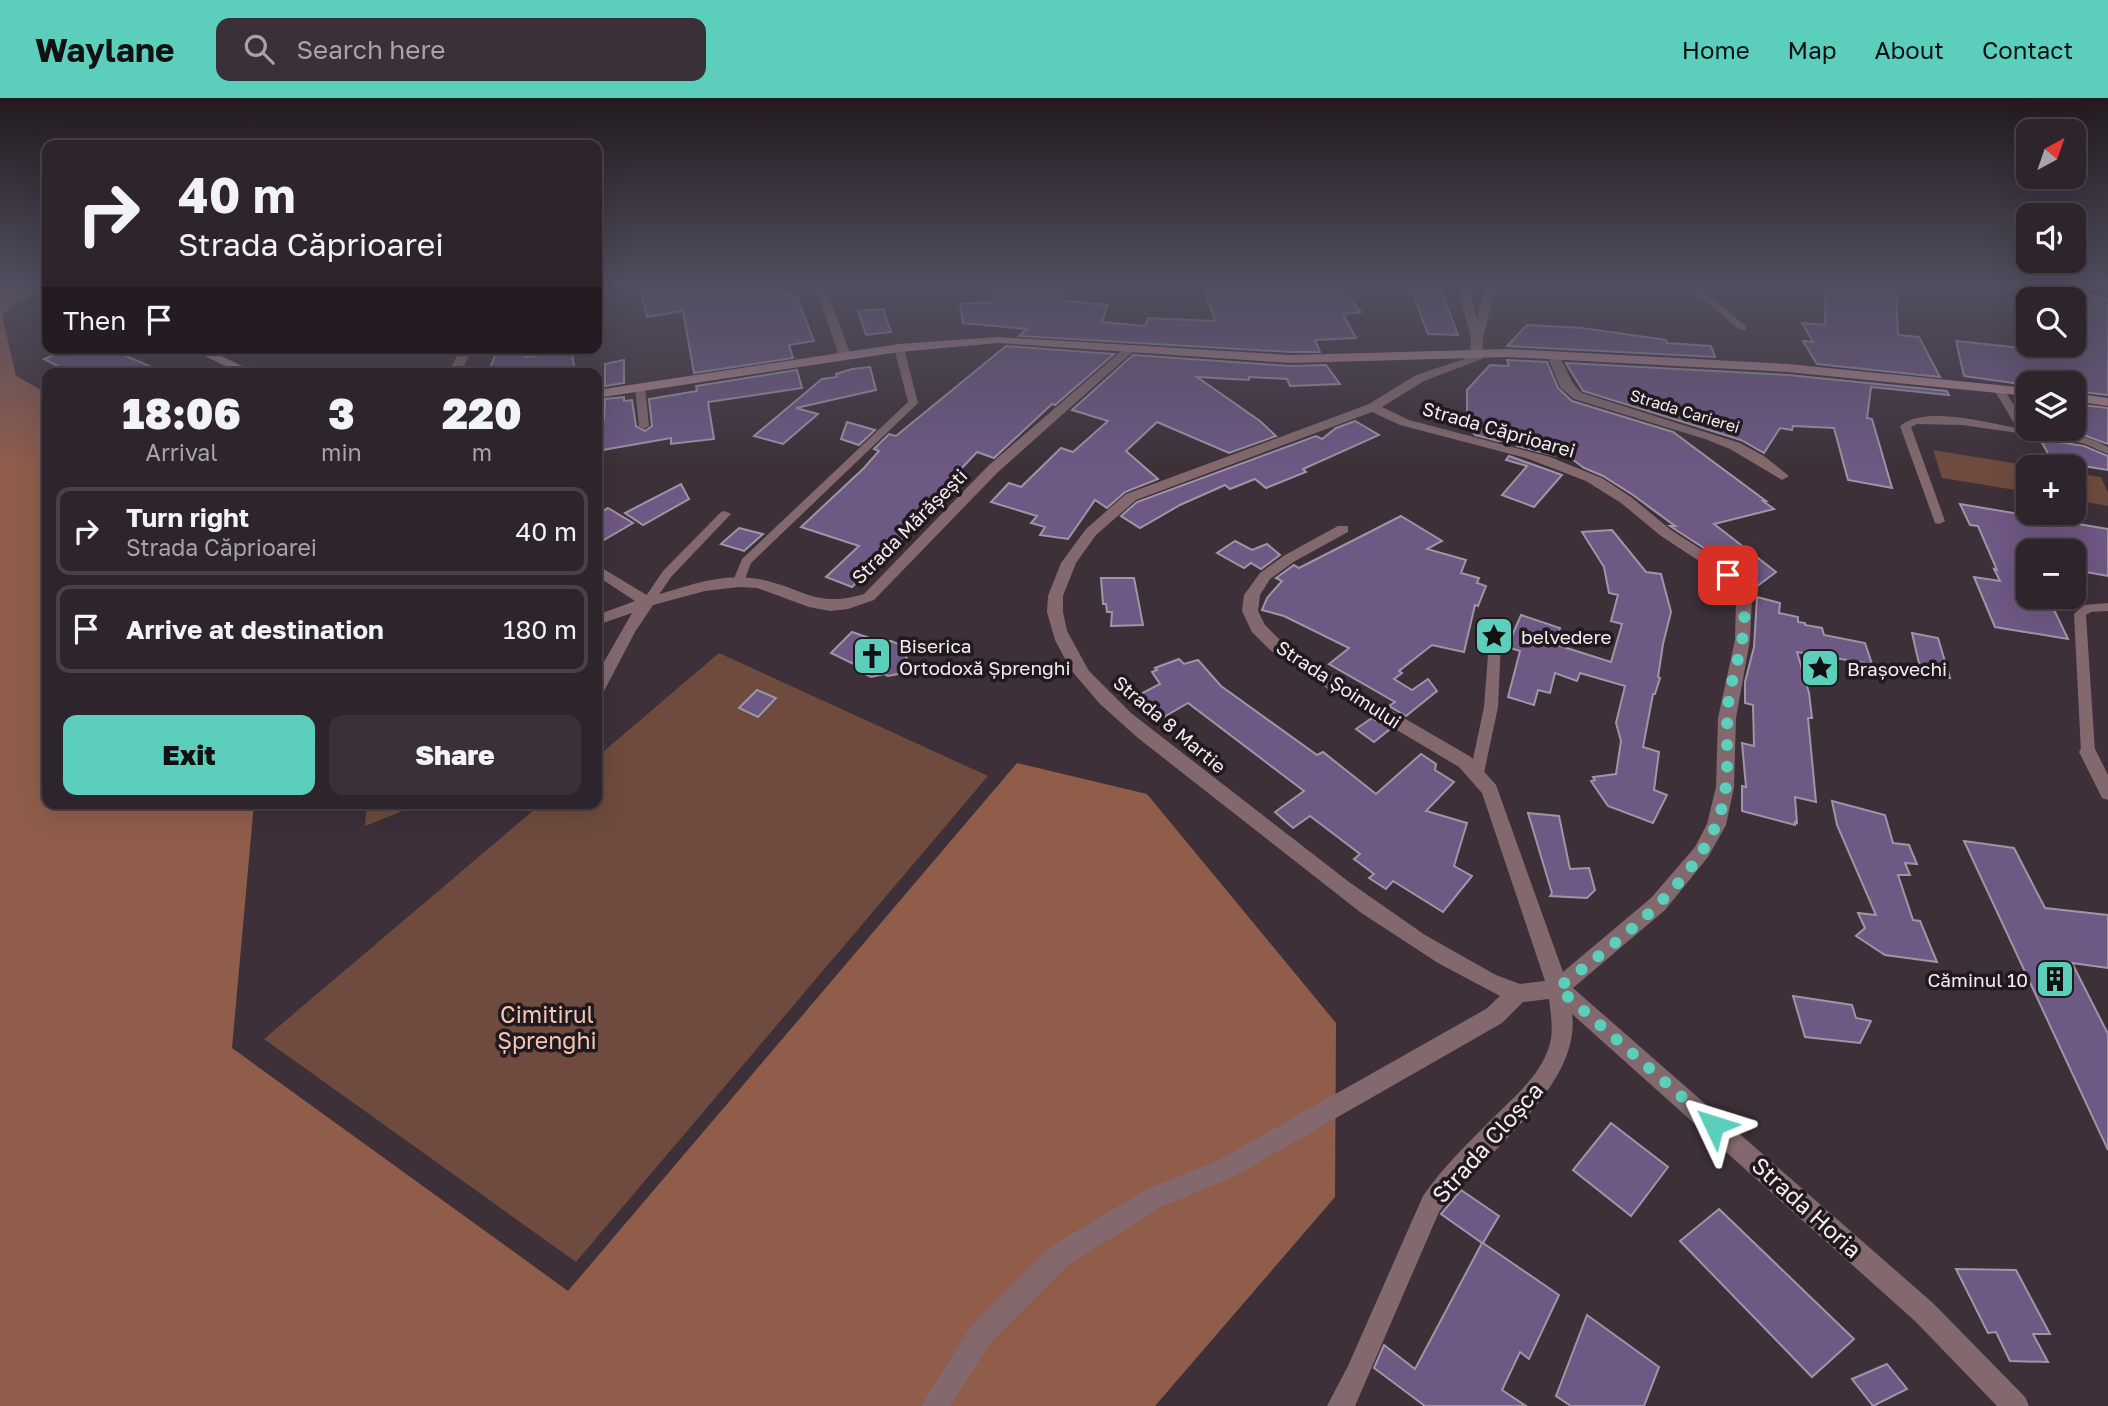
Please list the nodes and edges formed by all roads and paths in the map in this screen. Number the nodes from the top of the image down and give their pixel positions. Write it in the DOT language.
graph roads {
  1 [pos="841,346"];
  2 [pos="923,346"];
  3 [pos="1098,346"];
  4 [pos="1463,346"];
  5 [pos="1477,346"];
  6 [pos="1485,346"];
  7 [pos="899,348"];
  8 [pos="1131,348"];
  9 [pos="208,354"];
  10 [pos="1553,355"];
  11 [pos="845,356"];
  12 [pos="240,368"];
  13 [pos="640,387"];
  14 [pos="1998,388"];
  15 [pos="2016,390"];
  16 [pos="602,393"];
  17 [pos="2086,399"];
  18 [pos="2108,402"];
  19 [pos="1373,407"];
  20 [pos="2016,417"];
  21 [pos="644,426"];
  22 [pos="2016,431"];
  23 [pos="2086,441"];
  24 [pos="2108,452"];
  25 [pos="1782,476"];
  26 [pos="725,514"];
  27 [pos="1940,521"];
  28 [pos="1343,529"];
  29 [pos="602,573"];
  30 [pos="739,582"];
  31 [pos="648,602"];
  32 [pos="2108,607"];
  33 [pos="602,618"];
  34 [pos="1495,642"];
  35 [pos="602,680"];
  36 [pos="2088,752"];
  37 [pos="1477,773"];
  38 [pos="2108,793"];
  39 [pos="1558,988"];
  40 [pos="1518,993"];
  41 [pos="934,1406"];
  42 [pos="1340,1406"];
  43 [pos="2017,1406"];
  1 -- 11 [label="street"];
  2 -- 7 [label="street, Strada Carierei"];
  3 -- 8 [label="street, Strada Carierei"];
  4 -- 8 [label="street, Strada Carierei"];
  5 -- 19 [label="street, Strada 8 Martie"];
  6 -- 10 [label="street, Strada Carierei"];
  7 -- 11 [label="street, Strada Carierei"];
  7 -- 30 [label="lane"];
  8 -- 30 [label="street, Strada Mărășești"];
  9 -- 12 [label="street"];
  10 -- 14 [label="street, Strada Carierei"];
  10 -- 25 [label="street, Strada Carierei"];
  11 -- 13 [label="street, Strada Carierei"];
  13 -- 16 [label="street, Strada Carierei"];
  13 -- 21 [label="lane"];
  14 -- 15 [label="street, Strada Carierei"];
  14 -- 20 [label="lane"];
  17 -- 18 [label="street"];
  19 -- 39 [label="street, Strada Căprioarei"];
  19 -- 40 [label="street, Strada 8 Martie"];
  22 -- 27 [label="lane"];
  23 -- 24 [label="lane"];
  26 -- 31 [label="lane"];
  28 -- 37 [label="street, Strada Șoimului"];
  29 -- 31 [label="street"];
  30 -- 31 [label="street, Strada Mărășești"];
  31 -- 33 [label="street, Strada Mărășești"];
  31 -- 35 [label="street"];
  32 -- 36 [label="lane"];
  34 -- 37 [label="lane"];
  36 -- 38 [label="street"];
  37 -- 39 [label="street, Strada Șoimului"];
  39 -- 40 [label="street"];
  39 -- 42 [label="street, Strada Cloșca"];
  39 -- 43 [label="street, Strada Horia"];
  40 -- 41 [label="street"];
}
